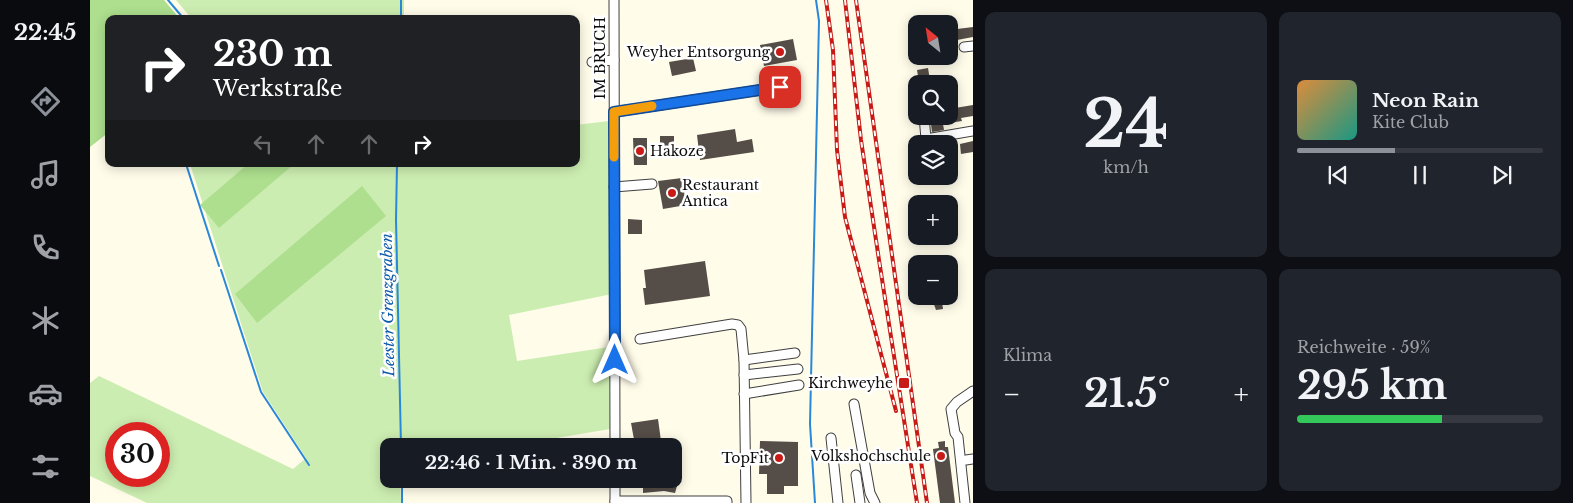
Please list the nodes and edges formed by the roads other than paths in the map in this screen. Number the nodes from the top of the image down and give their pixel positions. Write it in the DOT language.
graph roads {
  1 [pos="614,0"];
  2 [pos="614,60"];
  3 [pos="592,62"];
  4 [pos="780,87"];
  5 [pos="614,112"];
  6 [pos="925,125"];
  7 [pos="973,131"];
  8 [pos="652,184"];
  9 [pos="614,187"];
  10 [pos="640,339"];
  11 [pos="795,353"];
  12 [pos="744,360"];
  13 [pos="798,369"];
  14 [pos="744,375"];
  15 [pos="799,385"];
  16 [pos="973,392"];
  17 [pos="744,394"];
  18 [pos="854,404"];
  19 [pos="615,438"];
  20 [pos="831,438"];
  21 [pos="856,474"];
  22 [pos="615,488"];
  23 [pos="615,502"];
  24 [pos="728,503"];
  25 [pos="746,503"];
  26 [pos="838,503"];
  27 [pos="860,503"];
  28 [pos="875,503"];
  29 [pos="966,503"];
  1 -- 2 [label="street, IM BRUCH"];
  2 -- 3 [label="street"];
  2 -- 5 [label="street, IM BRUCH"];
  4 -- 5 [label="street"];
  5 -- 9 [label="street, IM BRUCH"];
  6 -- 7 [label="street"];
  8 -- 9 [label="street"];
  9 -- 19 [label="street, IM BRUCH"];
  10 -- 12 [label="street"];
  11 -- 12 [label="street"];
  12 -- 14 [label="street"];
  13 -- 14 [label="street"];
  14 -- 17 [label="street"];
  15 -- 17 [label="street"];
  16 -- 29 [label="street"];
  17 -- 25 [label="street"];
  18 -- 28 [label="street"];
  20 -- 26 [label="street"];
  21 -- 27 [label="street"];
  22 -- 23 [label="street"];
  23 -- 24 [label="street"];
}
